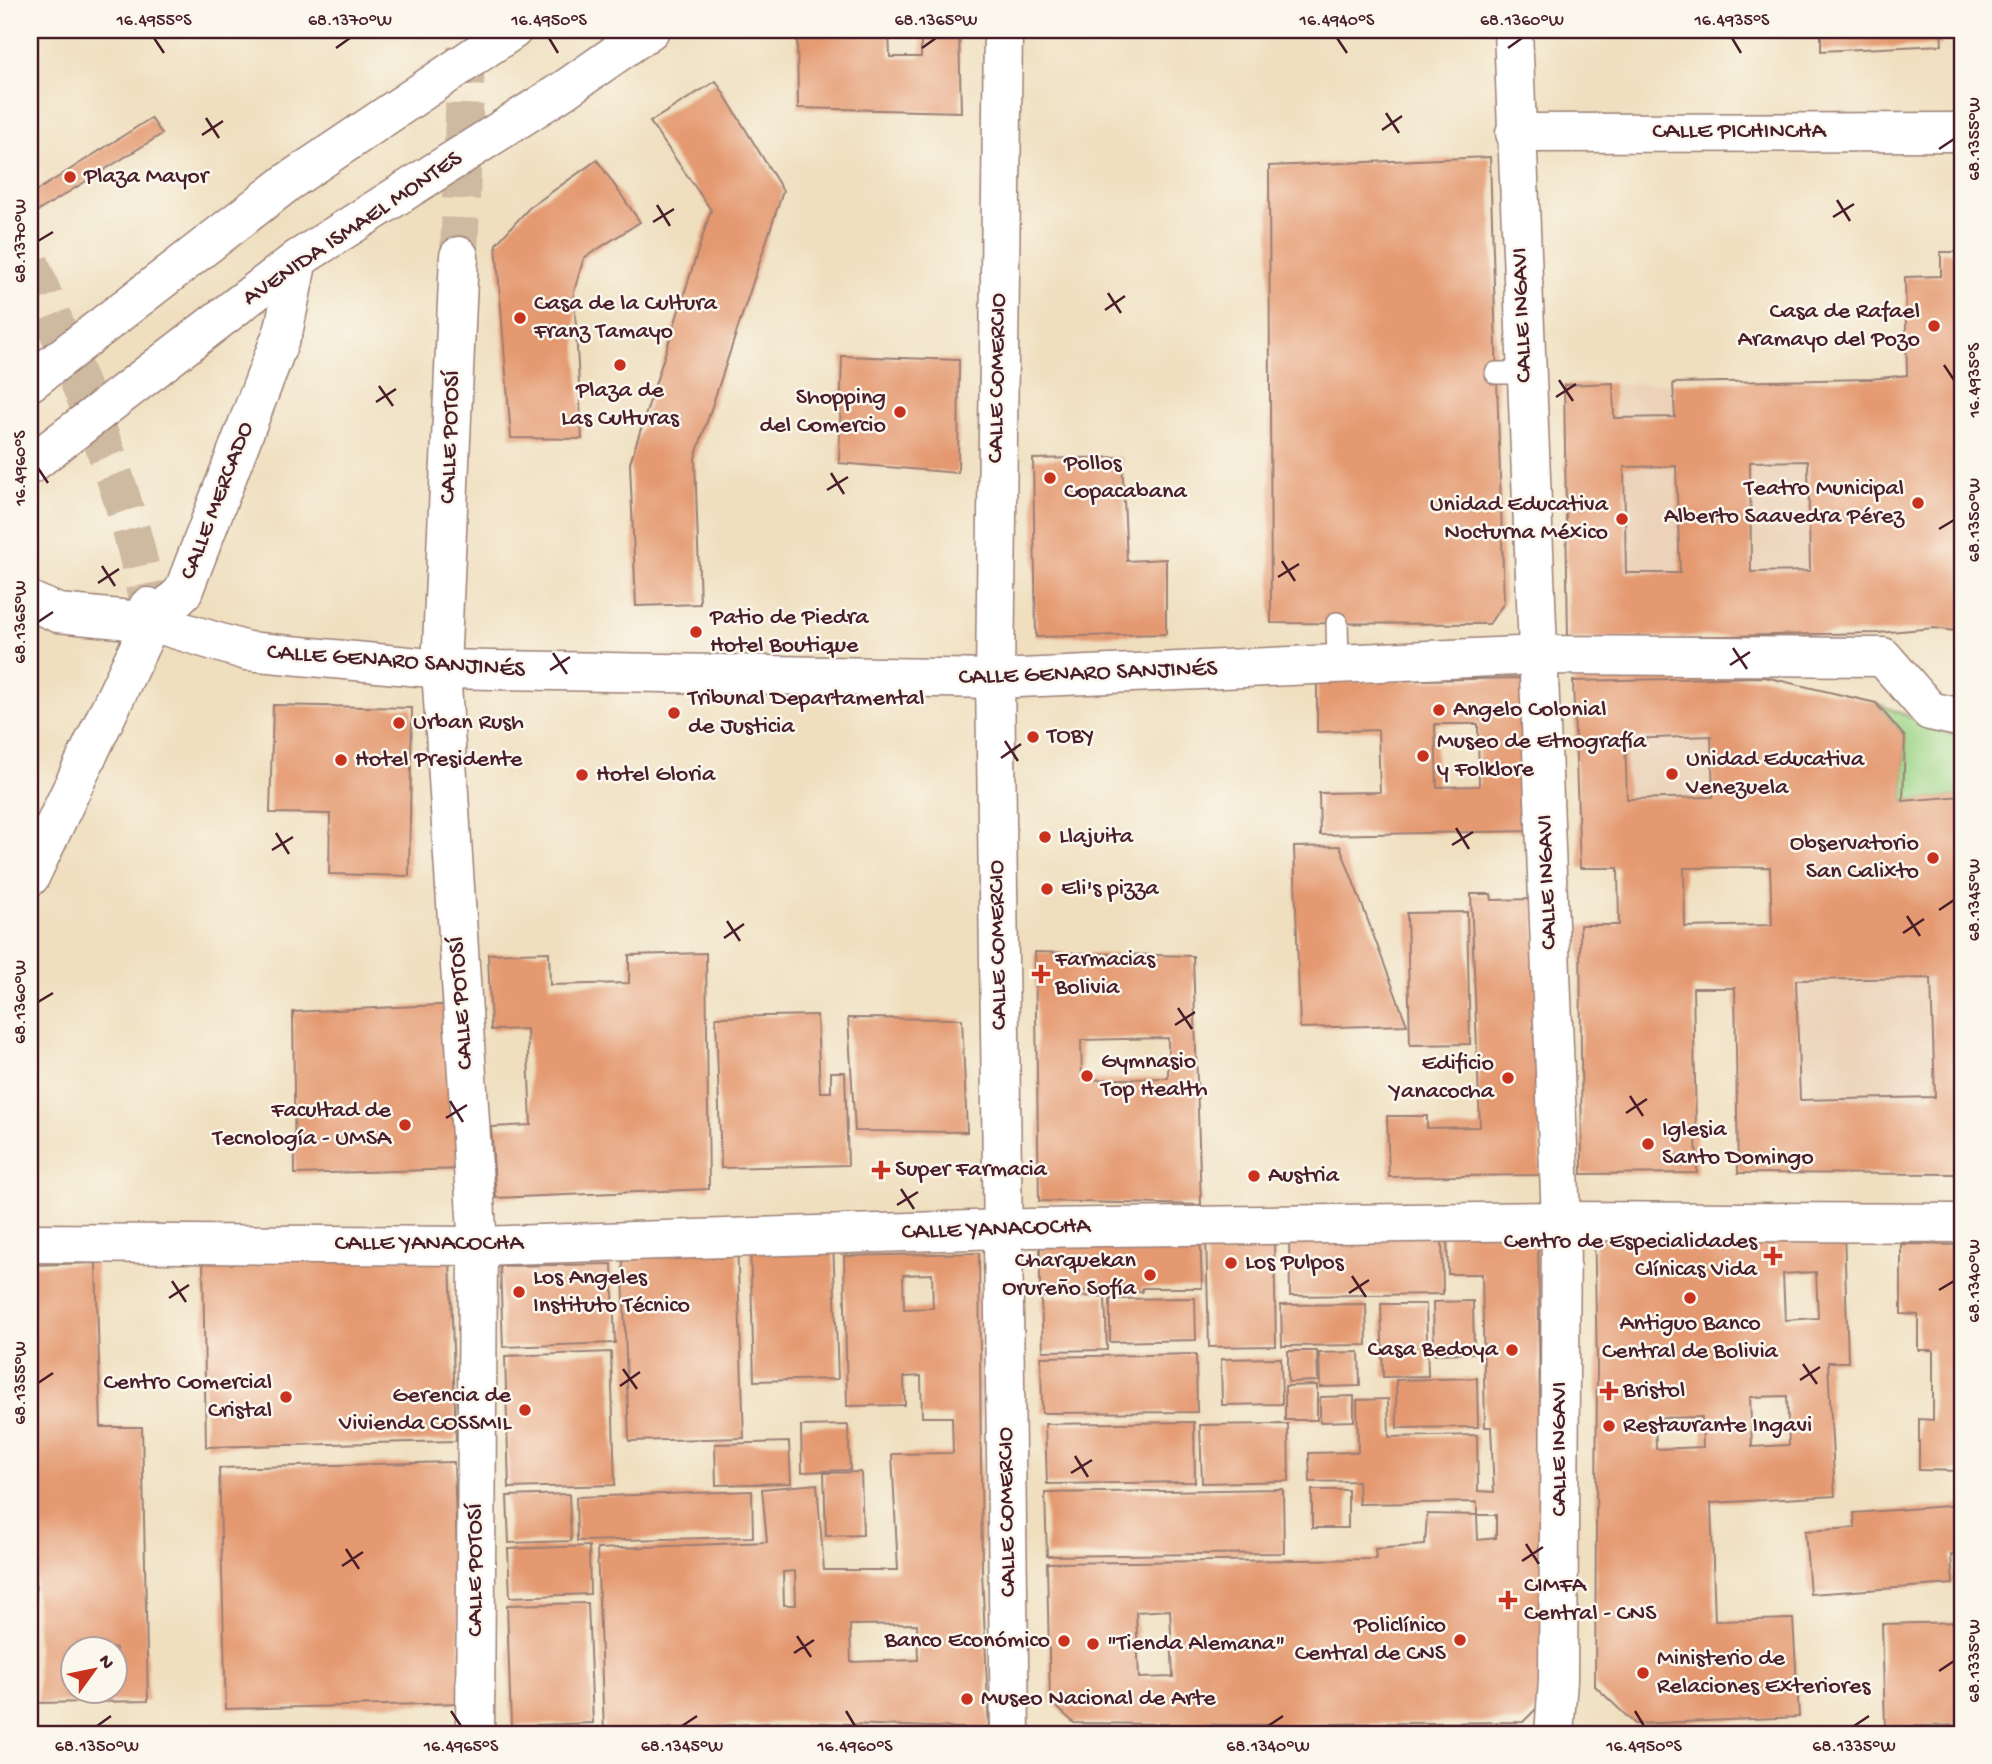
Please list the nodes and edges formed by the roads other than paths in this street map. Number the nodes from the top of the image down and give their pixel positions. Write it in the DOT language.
graph roads {
  1 [pos="513,30"];
  2 [pos="650,30"];
  3 [pos="1003,30"];
  4 [pos="1513,30"];
  5 [pos="1962,131"];
  6 [pos="1515,133"];
  7 [pos="460,256"];
  8 [pos="298,260"];
  9 [pos="30,382"];
  10 [pos="30,465"];
  11 [pos="30,601"];
  12 [pos="150,614"];
  13 [pos="1337,623"];
  14 [pos="1539,654"];
  15 [pos="1338,663"];
  16 [pos="441,669"];
  17 [pos="995,680"];
  18 [pos="1962,718"];
  19 [pos="30,877"];
  20 [pos="1561,1221"];
  21 [pos="1962,1223"];
  22 [pos="1004,1229"];
  23 [pos="30,1243"];
  24 [pos="478,1246"];
  25 [pos="475,1734"];
  26 [pos="1010,1734"];
  27 [pos="1554,1734"];
  1 -- 9 [label="street"];
  2 -- 8 [label="street, AVENIDA ISMAEL MONTES"];
  3 -- 17 [label="street, CALLE COMERCIO"];
  4 -- 6 [label="street, CALLE INGAVI"];
  5 -- 6 [label="street, CALLE PICHINCHA"];
  6 -- 14 [label="street, CALLE INGAVI"];
  7 -- 16 [label="street, CALLE POTOSÍ"];
  8 -- 10 [label="street, AVENIDA ISMAEL MONTES"];
  8 -- 12 [label="street, CALLE MERCADO"];
  11 -- 12 [label="street, CALLE GENARO SANJINÉS"];
  12 -- 16 [label="street, CALLE GENARO SANJINÉS"];
  12 -- 19 [label="street, CALLE MERCADO"];
  13 -- 15 [label="lane"];
  14 -- 15 [label="street, CALLE GENARO SANJINÉS"];
  14 -- 18 [label="street, CALLE GENARO SANJINÉS"];
  14 -- 20 [label="street, CALLE INGAVI"];
  15 -- 17 [label="street, CALLE GENARO SANJINÉS"];
  16 -- 17 [label="street, CALLE GENARO SANJINÉS"];
  16 -- 24 [label="street, CALLE POTOSÍ"];
  17 -- 22 [label="street, CALLE COMERCIO"];
  20 -- 21 [label="street, CALLE YANACOCHA"];
  20 -- 22 [label="street, CALLE YANACOCHA"];
  20 -- 27 [label="street, CALLE INGAVI"];
  22 -- 24 [label="street, CALLE YANACOCHA"];
  22 -- 26 [label="street, CALLE COMERCIO"];
  23 -- 24 [label="street, CALLE YANACOCHA"];
  24 -- 25 [label="street, CALLE POTOSÍ"];
}
